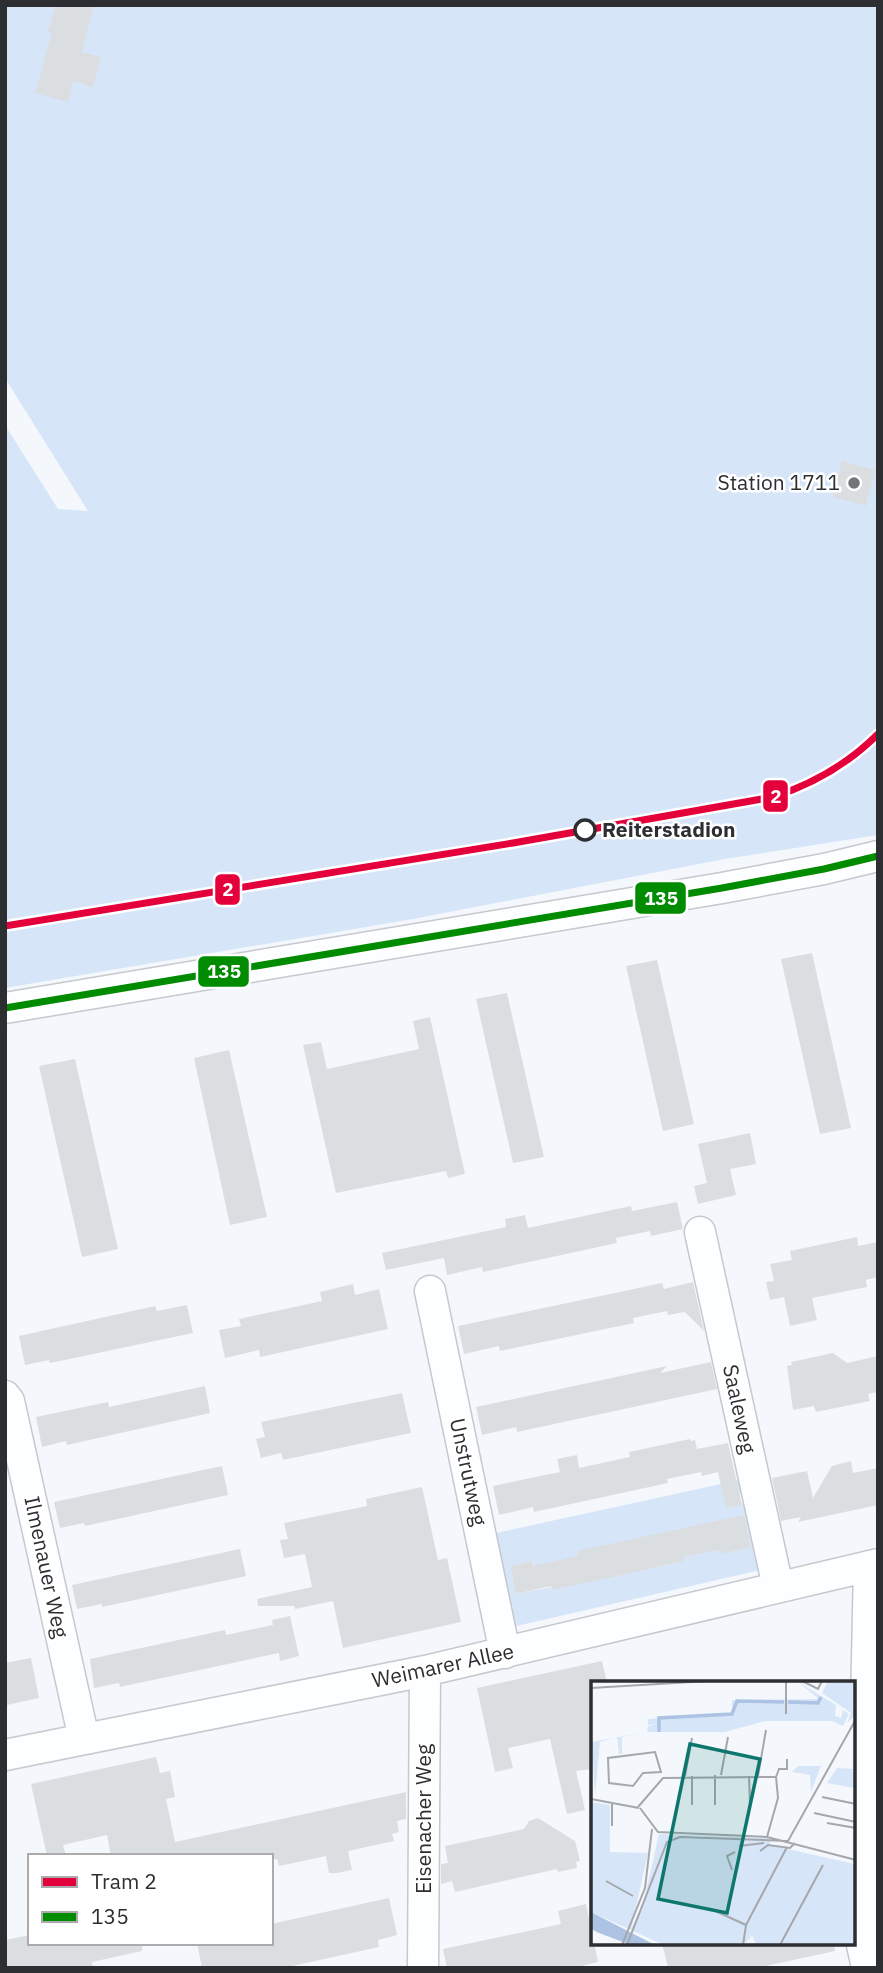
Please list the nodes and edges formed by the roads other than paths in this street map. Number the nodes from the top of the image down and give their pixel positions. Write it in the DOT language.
graph roads {
  1 [pos="878,856"];
  2 [pos="878,864"];
  3 [pos="824,869"];
  4 [pos="5,1007"];
  5 [pos="700,1232"];
  6 [pos="430,1291"];
  7 [pos="5,1395"];
  8 [pos="873,1565"];
  9 [pos="778,1587"];
  10 [pos="505,1653"];
  11 [pos="425,1671"];
  12 [pos="84,1739"];
  13 [pos="5,1755"];
  14 [pos="423,1968"];
  15 [pos="867,1968"];
  1 -- 3 [label="street"];
  2 -- 3 [label="street"];
  3 -- 4 [label="street"];
  5 -- 9 [label="street, Saaleweg"];
  6 -- 10 [label="street, Unstrutweg"];
  7 -- 12 [label="street, Ilmenauer Weg"];
  8 -- 9 [label="street, Weimarer Allee"];
  8 -- 15 [label="street"];
  9 -- 10 [label="street, Weimarer Allee"];
  10 -- 11 [label="street, Weimarer Allee"];
  11 -- 12 [label="street, Weimarer Allee"];
  11 -- 14 [label="street, Eisenacher Weg"];
  12 -- 13 [label="street, Weimarer Allee"];
}
